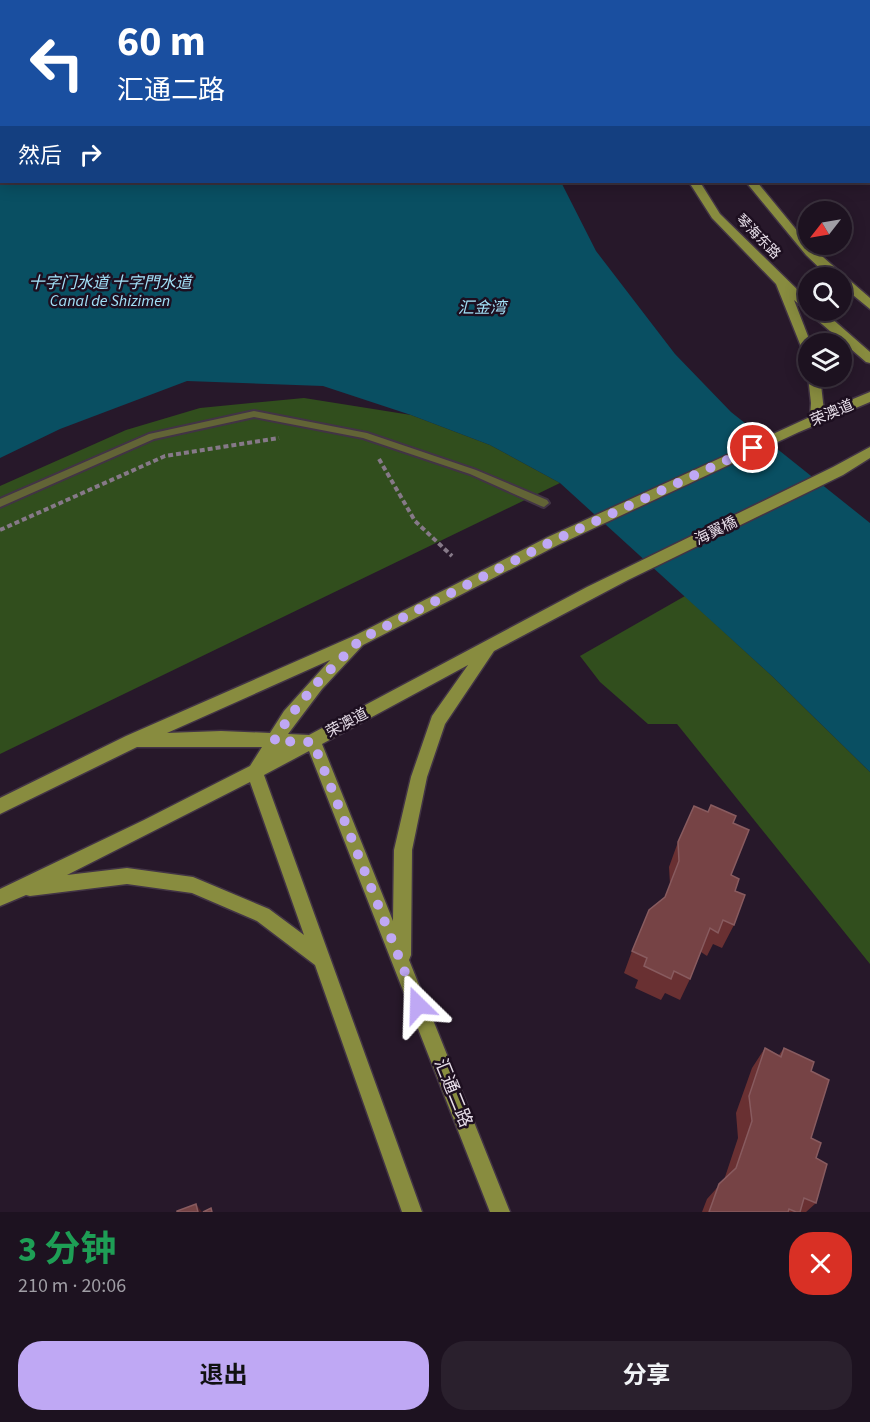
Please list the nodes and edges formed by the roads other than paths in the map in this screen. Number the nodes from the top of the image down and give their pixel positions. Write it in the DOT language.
graph roads {
  1 [pos="697,183"];
  2 [pos="753,183"];
  3 [pos="827,267"];
  4 [pos="780,281"];
  5 [pos="852,286"];
  6 [pos="852,289"];
  7 [pos="870,296"];
  8 [pos="798,297"];
  9 [pos="870,305"];
  10 [pos="827,321"];
  11 [pos="801,333"];
  12 [pos="870,359"];
  13 [pos="816,387"];
  14 [pos="870,397"];
  15 [pos="816,419"];
  16 [pos="868,455"];
  17 [pos="0,503"];
  18 [pos="544,503"];
  19 [pos="594,590"];
  20 [pos="361,639"];
  21 [pos="489,647"];
  22 [pos="132,741"];
  23 [pos="274,741"];
  24 [pos="313,742"];
  25 [pos="255,772"];
  26 [pos="0,806"];
  27 [pos="18,889"];
  28 [pos="0,898"];
  29 [pos="322,959"];
  30 [pos="402,964"];
  31 [pos="412,1212"];
  32 [pos="500,1212"];
  1 -- 4 [label="main road, 琴海东路"];
  2 -- 3 [label="main road, 琴海东路"];
  4 -- 8 [label="main road, 琴海东路"];
  4 -- 11 [label="main road"];
  5 -- 7 [label="main road"];
  6 -- 9 [label="main road, 琴海东路"];
  10 -- 12 [label="main road"];
  13 -- 15 [label="main road"];
  14 -- 15 [label="main road, 荣澳道"];
  15 -- 20 [label="main road, 荣澳道"];
  16 -- 19 [label="main road, 海翼橋"];
  17 -- 18 [label="lane"];
  19 -- 21 [label="main road, 荣澳道"];
  20 -- 22 [label="main road"];
  20 -- 23 [label="main road"];
  21 -- 24 [label="main road, 荣澳道"];
  21 -- 30 [label="main road"];
  22 -- 23 [label="main road"];
  22 -- 26 [label="main road"];
  23 -- 24 [label="main road"];
  23 -- 25 [label="main road"];
  24 -- 25 [label="main road, 荣澳道"];
  24 -- 30 [label="main road, 汇通二路"];
  25 -- 27 [label="main road, 荣澳道"];
  25 -- 29 [label="main road"];
  27 -- 28 [label="main road, 荣澳道"];
  27 -- 29 [label="main road"];
  29 -- 31 [label="main road"];
  30 -- 32 [label="main road, 汇通二路"];
}
